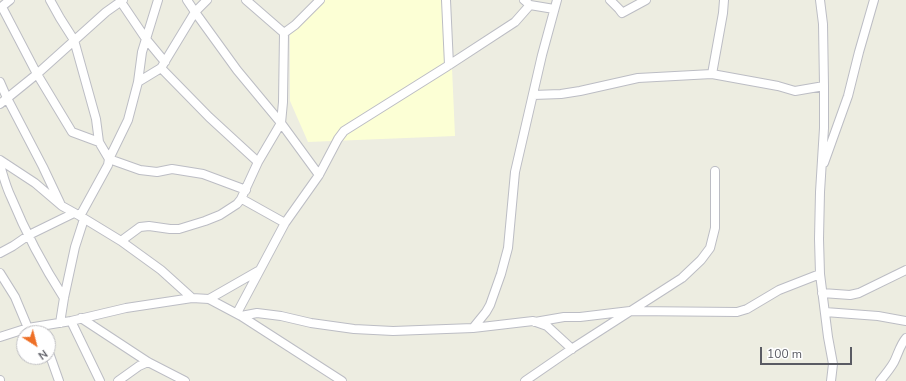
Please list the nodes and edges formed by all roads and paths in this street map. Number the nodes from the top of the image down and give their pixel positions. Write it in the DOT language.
graph roads {
  1 [pos="50,0"];
  2 [pos="158,0"];
  3 [pos="187,0"];
  4 [pos="207,0"];
  5 [pos="246,0"];
  6 [pos="320,0"];
  7 [pos="446,0"];
  8 [pos="557,0"];
  9 [pos="610,0"];
  10 [pos="646,0"];
  11 [pos="724,0"];
  12 [pos="820,0"];
  13 [pos="874,0"];
  14 [pos="122,1"];
  15 [pos="527,2"];
  16 [pos="6,3"];
  17 [pos="554,9"];
  18 [pos="195,12"];
  19 [pos="284,33"];
  20 [pos="146,39"];
  21 [pos="74,40"];
  22 [pos="163,65"];
  23 [pos="449,65"];
  24 [pos="37,74"];
  25 [pos="712,74"];
  26 [pos="0,82"];
  27 [pos="138,82"];
  28 [pos="824,86"];
  29 [pos="533,95"];
  30 [pos="7,98"];
  31 [pos="0,104"];
  32 [pos="282,123"];
  33 [pos="99,142"];
  34 [pos="109,159"];
  35 [pos="0,160"];
  36 [pos="258,162"];
  37 [pos="0,165"];
  38 [pos="715,171"];
  39 [pos="821,171"];
  40 [pos="319,175"];
  41 [pos="246,190"];
  42 [pos="242,199"];
  43 [pos="62,206"];
  44 [pos="79,216"];
  45 [pos="285,223"];
  46 [pos="29,235"];
  47 [pos="121,241"];
  48 [pos="0,253"];
  49 [pos="906,270"];
  50 [pos="259,271"];
  51 [pos="0,273"];
  52 [pos="820,274"];
  53 [pos="822,293"];
  54 [pos="64,298"];
  55 [pos="192,298"];
  56 [pos="209,299"];
  57 [pos="630,311"];
  58 [pos="825,312"];
  59 [pos="239,314"];
  60 [pos="81,318"];
  61 [pos="71,321"];
  62 [pos="906,321"];
  63 [pos="535,322"];
  64 [pos="60,323"];
  65 [pos="27,325"];
  66 [pos="55,325"];
  67 [pos="473,328"];
  68 [pos="16,332"];
  69 [pos="0,337"];
  70 [pos="906,338"];
  71 [pos="572,348"];
  72 [pos="148,362"];
  73 [pos="53,365"];
  74 [pos="58,381"];
  75 [pos="100,381"];
  76 [pos="118,381"];
  77 [pos="184,381"];
  78 [pos="342,381"];
  79 [pos="525,381"];
  80 [pos="832,381"];
  81 [pos="880,381"];
  1 -- 21 [label="street"];
  2 -- 20 [label="street"];
  3 -- 18 [label="street"];
  4 -- 18 [label="street"];
  5 -- 19 [label="street"];
  6 -- 19 [label="street"];
  7 -- 23 [label="street"];
  8 -- 17 [label="street"];
  9 -- 10 [label="street"];
  11 -- 25 [label="street"];
  12 -- 28 [label="street"];
  13 -- 39 [label="street"];
  14 -- 20 [label="street"];
  14 -- 21 [label="street"];
  15 -- 17 [label="street"];
  15 -- 23 [label="street"];
  16 -- 24 [label="street"];
  17 -- 29 [label="street"];
  18 -- 22 [label="street"];
  18 -- 32 [label="street"];
  19 -- 32 [label="street"];
  20 -- 22 [label="street"];
  20 -- 27 [label="street"];
  21 -- 24 [label="street"];
  21 -- 33 [label="street"];
  22 -- 27 [label="street"];
  22 -- 36 [label="street"];
  23 -- 40 [label="street"];
  24 -- 30 [label="street"];
  24 -- 33 [label="street"];
  25 -- 28 [label="street"];
  25 -- 29 [label="street"];
  26 -- 30 [label="street"];
  27 -- 34 [label="street"];
  28 -- 39 [label="street"];
  29 -- 67 [label="street"];
  30 -- 31 [label="street"];
  30 -- 43 [label="street"];
  32 -- 36 [label="street"];
  32 -- 40 [label="street"];
  33 -- 34 [label="street"];
  34 -- 41 [label="street"];
  34 -- 44 [label="street"];
  35 -- 43 [label="street"];
  36 -- 41 [label="street"];
  37 -- 46 [label="street"];
  38 -- 57 [label="street"];
  39 -- 52 [label="street"];
  40 -- 45 [label="street"];
  41 -- 42 [label="street"];
  42 -- 45 [label="street"];
  42 -- 47 [label="street"];
  43 -- 44 [label="street"];
  44 -- 46 [label="street"];
  44 -- 47 [label="street"];
  44 -- 54 [label="street"];
  45 -- 50 [label="street"];
  46 -- 48 [label="street"];
  46 -- 54 [label="street"];
  47 -- 55 [label="street"];
  49 -- 53 [label="street"];
  50 -- 56 [label="street"];
  50 -- 59 [label="street"];
  51 -- 65 [label="street"];
  52 -- 53 [label="street"];
  52 -- 57 [label="street"];
  53 -- 58 [label="street"];
  54 -- 64 [label="street"];
  55 -- 56 [label="street"];
  55 -- 60 [label="street"];
  56 -- 59 [label="street"];
  57 -- 63 [label="street"];
  57 -- 71 [label="street"];
  58 -- 62 [label="street"];
  58 -- 80 [label="street"];
  59 -- 67 [label="street"];
  59 -- 78 [label="street"];
  60 -- 61 [label="street"];
  60 -- 72 [label="street"];
  61 -- 64 [label="street"];
  61 -- 75 [label="street"];
  63 -- 67 [label="street"];
  63 -- 71 [label="street"];
  64 -- 66 [label="street"];
  68 -- 69 [label="street"];
  70 -- 81 [label="street"];
  71 -- 79 [label="street"];
  72 -- 76 [label="street"];
  72 -- 77 [label="street"];
  73 -- 74 [label="street"];
}
